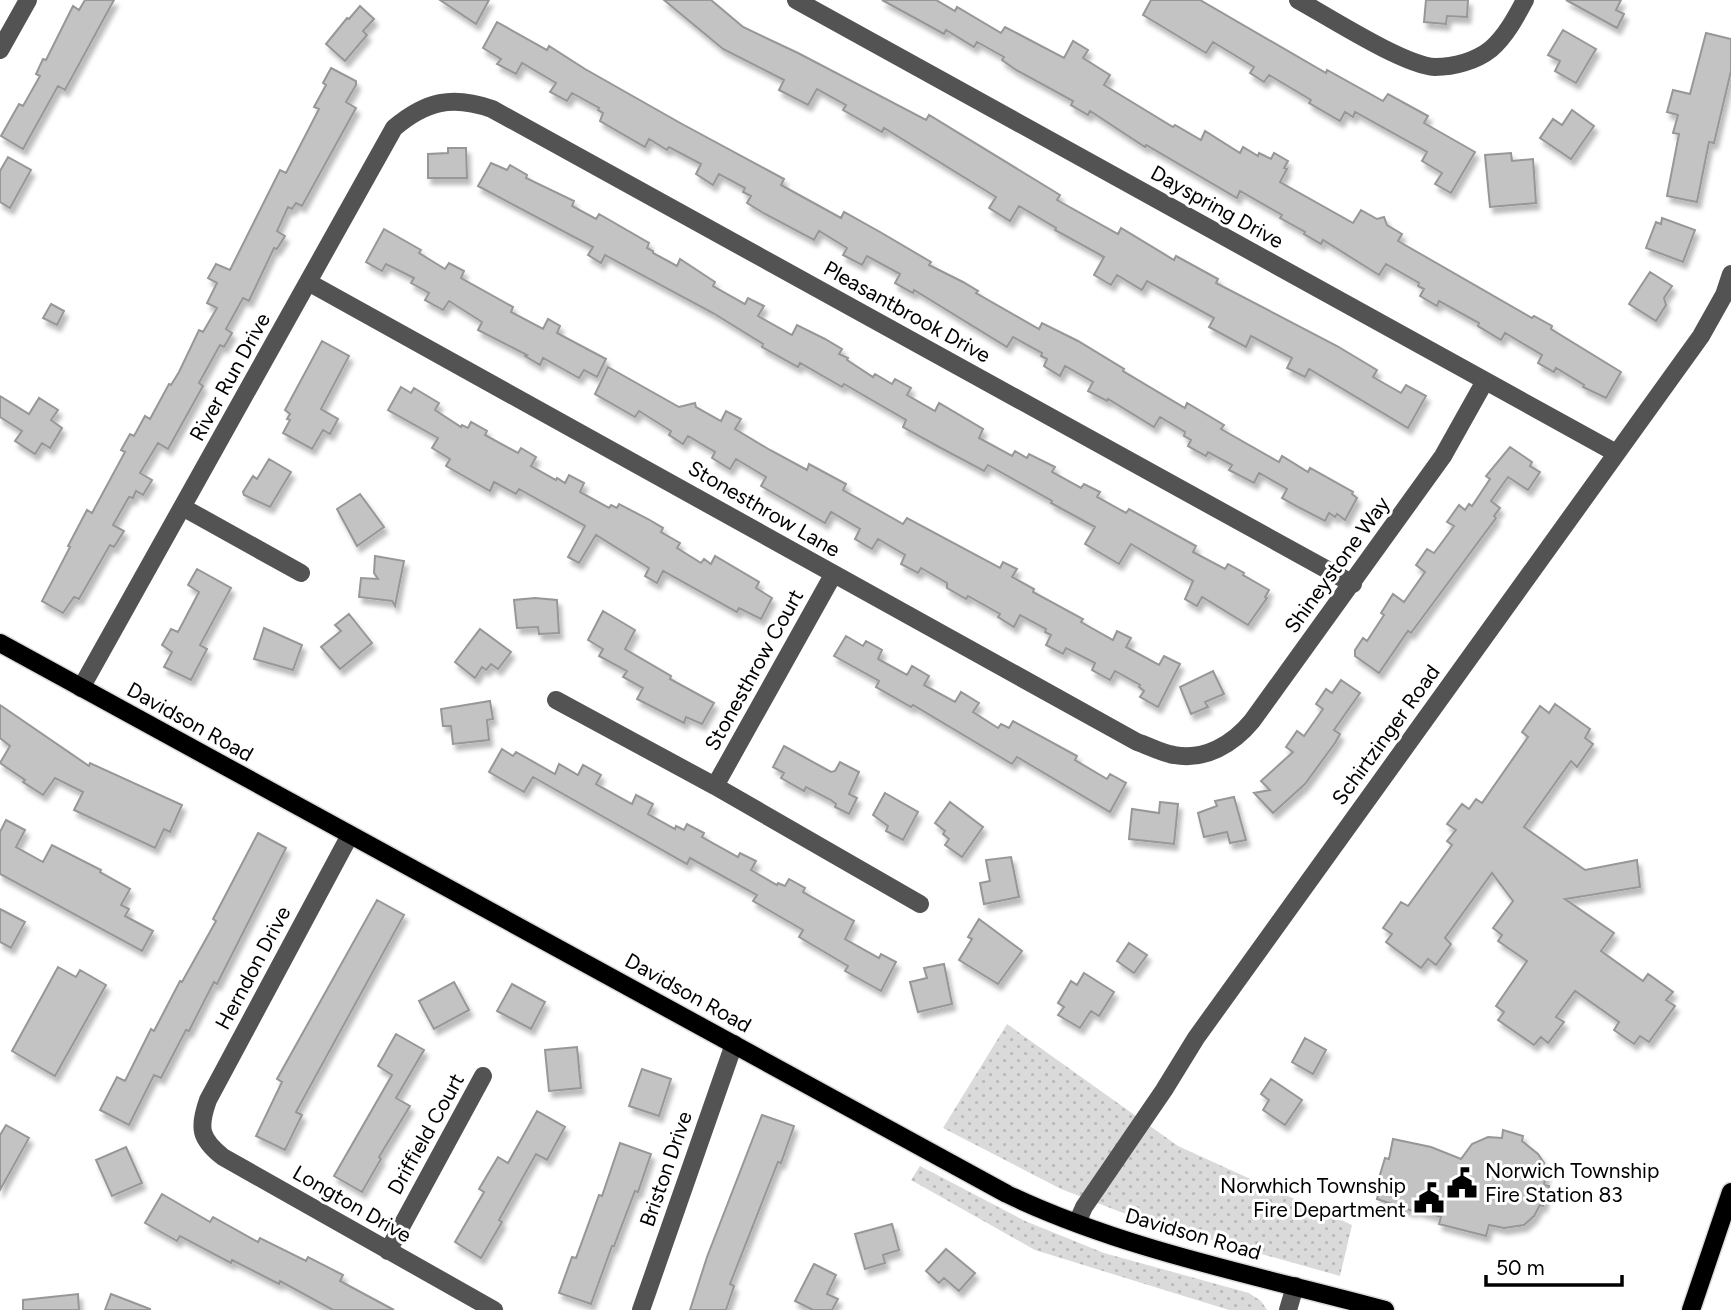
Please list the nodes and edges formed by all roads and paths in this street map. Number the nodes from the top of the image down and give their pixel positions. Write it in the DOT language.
graph roads {
  1 [pos="28,0"];
  2 [pos="796,0"];
  3 [pos="1298,0"];
  4 [pos="1525,0"];
  5 [pos="0,50"];
  6 [pos="434,103"];
  7 [pos="1731,274"];
  8 [pos="308,282"];
  9 [pos="1485,381"];
  10 [pos="1616,453"];
  11 [pos="184,508"];
  12 [pos="301,573"];
  13 [pos="833,575"];
  14 [pos="1353,584"];
  15 [pos="0,643"];
  16 [pos="81,688"];
  17 [pos="556,700"];
  18 [pos="1203,754"];
  19 [pos="715,786"];
  20 [pos="350,835"];
  21 [pos="920,904"];
  22 [pos="734,1044"];
  23 [pos="483,1076"];
  24 [pos="202,1125"];
  25 [pos="1731,1192"];
  26 [pos="1077,1223"];
  27 [pos="388,1251"];
  28 [pos="1294,1286"];
  29 [pos="494,1310"];
  30 [pos="641,1310"];
  31 [pos="1288,1310"];
  32 [pos="1385,1310"];
  33 [pos="1691,1310"];
  1 -- 5 [label="street"];
  2 -- 9 [label="street, Dayspring Drive"];
  3 -- 4 [label="street"];
  6 -- 8 [label="street, River Run Drive"];
  6 -- 14 [label="street, Pleasantbrook Drive"];
  7 -- 10 [label="street, Schirtzinger Road"];
  8 -- 11 [label="street, River Run Drive"];
  8 -- 13 [label="street, Stonesthrow Lane"];
  9 -- 10 [label="street, Dayspring Drive"];
  9 -- 14 [label="street, Shineystone Way"];
  10 -- 26 [label="street, Schirtzinger Road"];
  11 -- 12 [label="street"];
  11 -- 16 [label="street, River Run Drive"];
  13 -- 18 [label="street, Stonesthrow Lane"];
  13 -- 19 [label="street, Stonesthrow Court"];
  14 -- 18 [label="street, Shineystone Way"];
  15 -- 16 [label="main road, Davidson Road"];
  16 -- 20 [label="main road, Davidson Road"];
  17 -- 19 [label="street"];
  19 -- 21 [label="street"];
  20 -- 22 [label="main road, Davidson Road"];
  20 -- 24 [label="street, Herndon Drive"];
  22 -- 26 [label="main road, Davidson Road"];
  22 -- 30 [label="street, Briston Drive"];
  23 -- 27 [label="street, Driffield Court"];
  24 -- 27 [label="street, Longton Drive"];
  25 -- 33 [label="main road"];
  26 -- 28 [label="main road, Davidson Road"];
  27 -- 29 [label="street, Longton Drive"];
  28 -- 31 [label="street"];
  28 -- 32 [label="main road, Davidson Road"];
}
